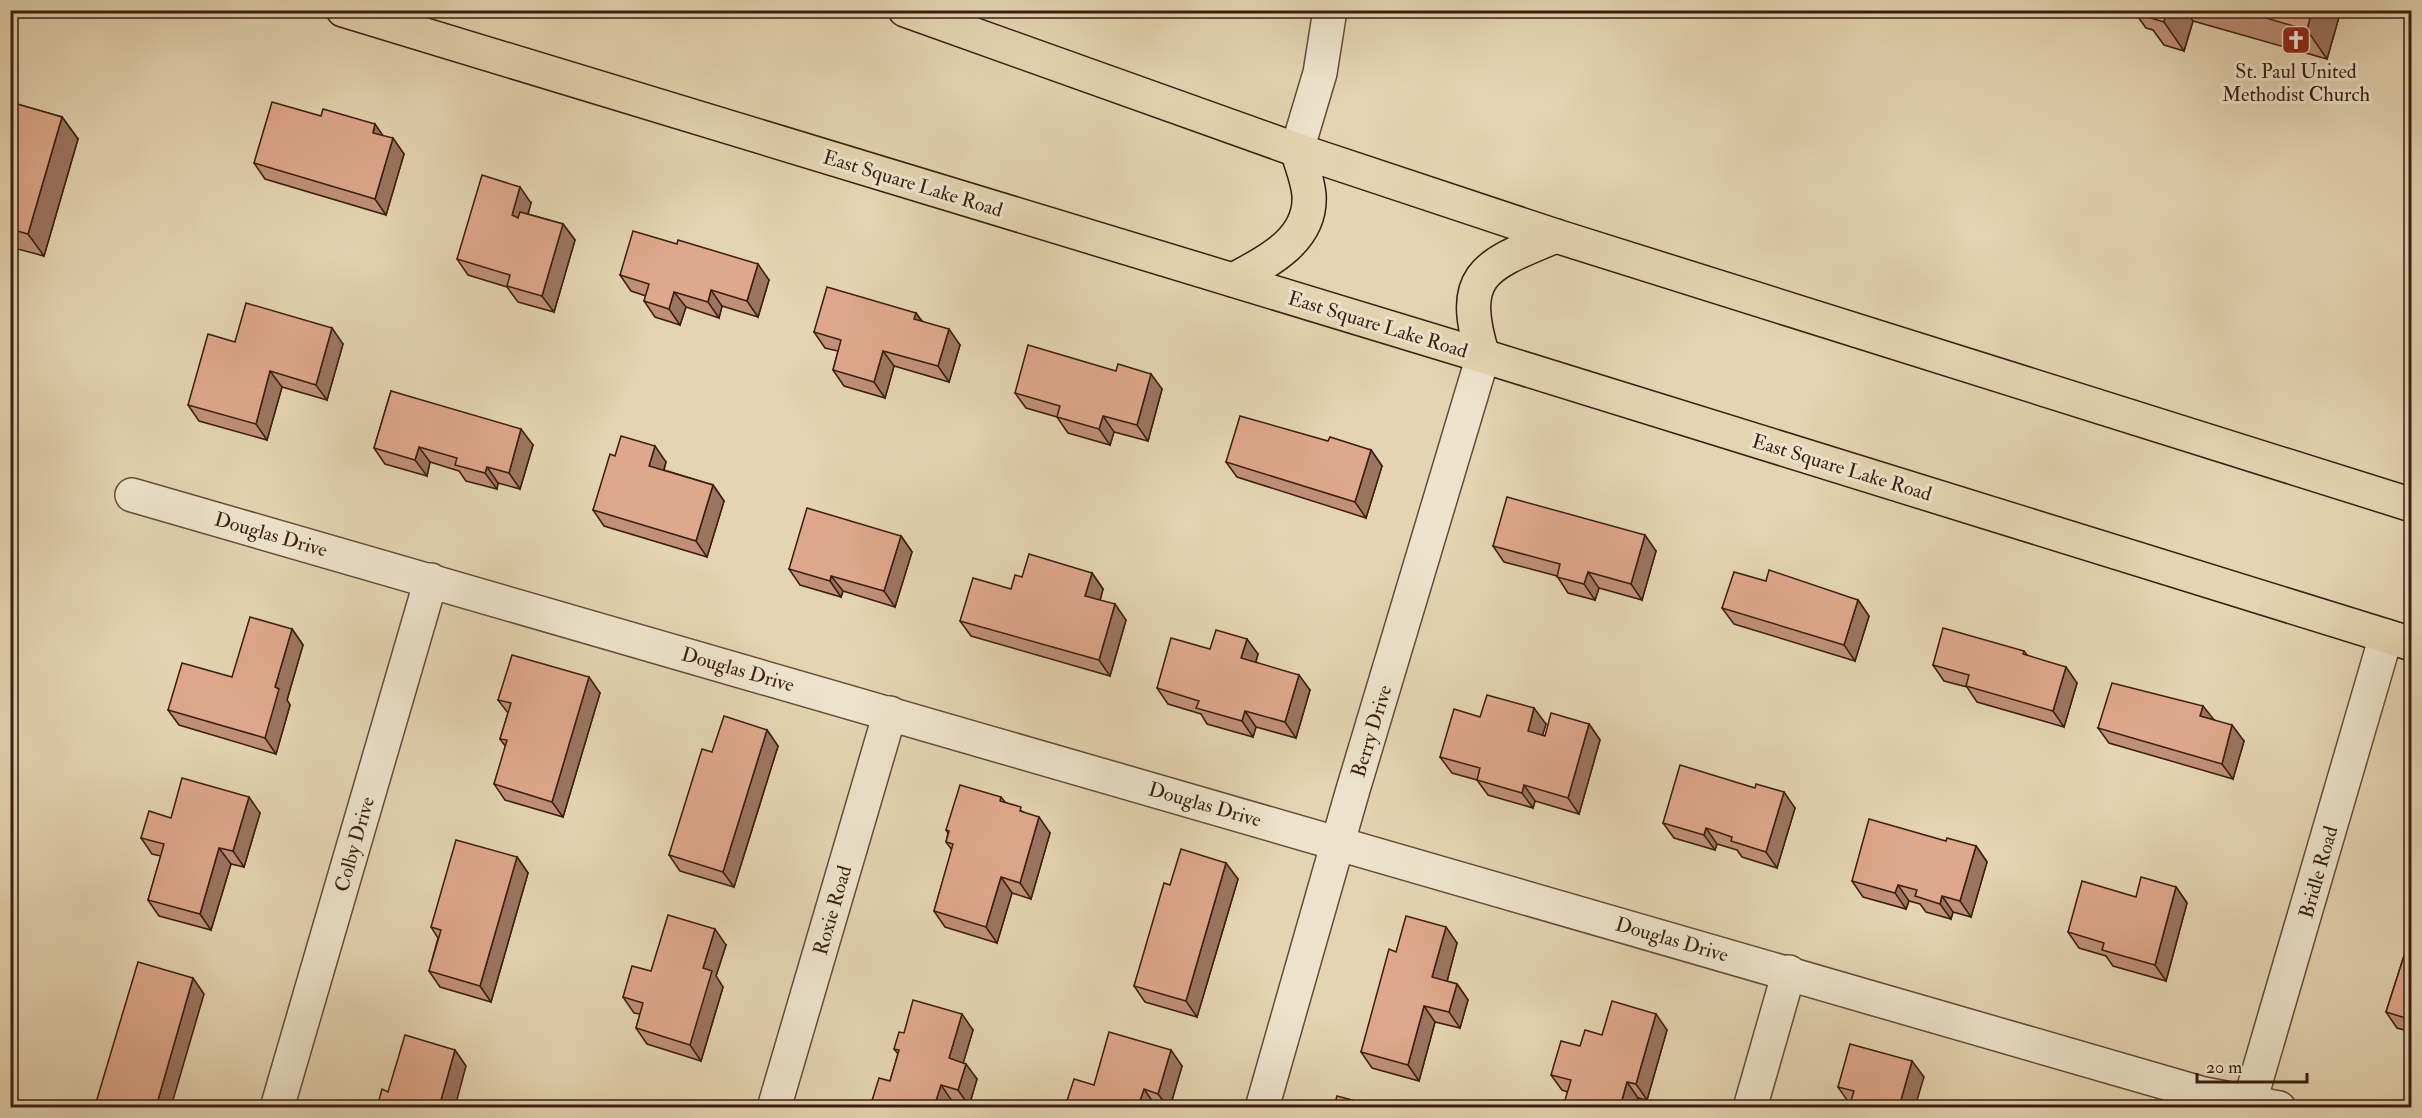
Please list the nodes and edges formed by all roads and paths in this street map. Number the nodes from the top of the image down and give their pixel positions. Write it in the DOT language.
graph roads {
  1 [pos="343,10"];
  2 [pos="905,10"];
  3 [pos="1330,10"];
  4 [pos="1297,150"];
  5 [pos="1556,236"];
  6 [pos="1233,280"];
  7 [pos="1483,356"];
  8 [pos="132,495"];
  9 [pos="2412,505"];
  10 [pos="431,580"];
  11 [pos="2399,640"];
  12 [pos="890,713"];
  13 [pos="1338,843"];
  14 [pos="1789,972"];
  15 [pos="2259,1106"];
  16 [pos="277,1107"];
  17 [pos="774,1107"];
  18 [pos="1262,1107"];
  19 [pos="1750,1107"];
  1 -- 6 [label="highway, East Square Lake Road"];
  2 -- 4 [label="highway"];
  3 -- 4 [label="street"];
  4 -- 5 [label="highway"];
  4 -- 6 [label="highway"];
  5 -- 7 [label="highway"];
  5 -- 9 [label="highway"];
  6 -- 7 [label="highway, East Square Lake Road"];
  7 -- 11 [label="highway, East Square Lake Road"];
  7 -- 13 [label="street, Berry Drive"];
  8 -- 10 [label="street, Douglas Drive"];
  10 -- 12 [label="street, Douglas Drive"];
  10 -- 16 [label="street, Colby Drive"];
  11 -- 15 [label="street, Bridle Road"];
  12 -- 13 [label="street, Douglas Drive"];
  12 -- 17 [label="street, Roxie Road"];
  13 -- 14 [label="street, Douglas Drive"];
  13 -- 18 [label="street, Berry Drive"];
  14 -- 15 [label="street, Douglas Drive"];
  14 -- 19 [label="street"];
}
